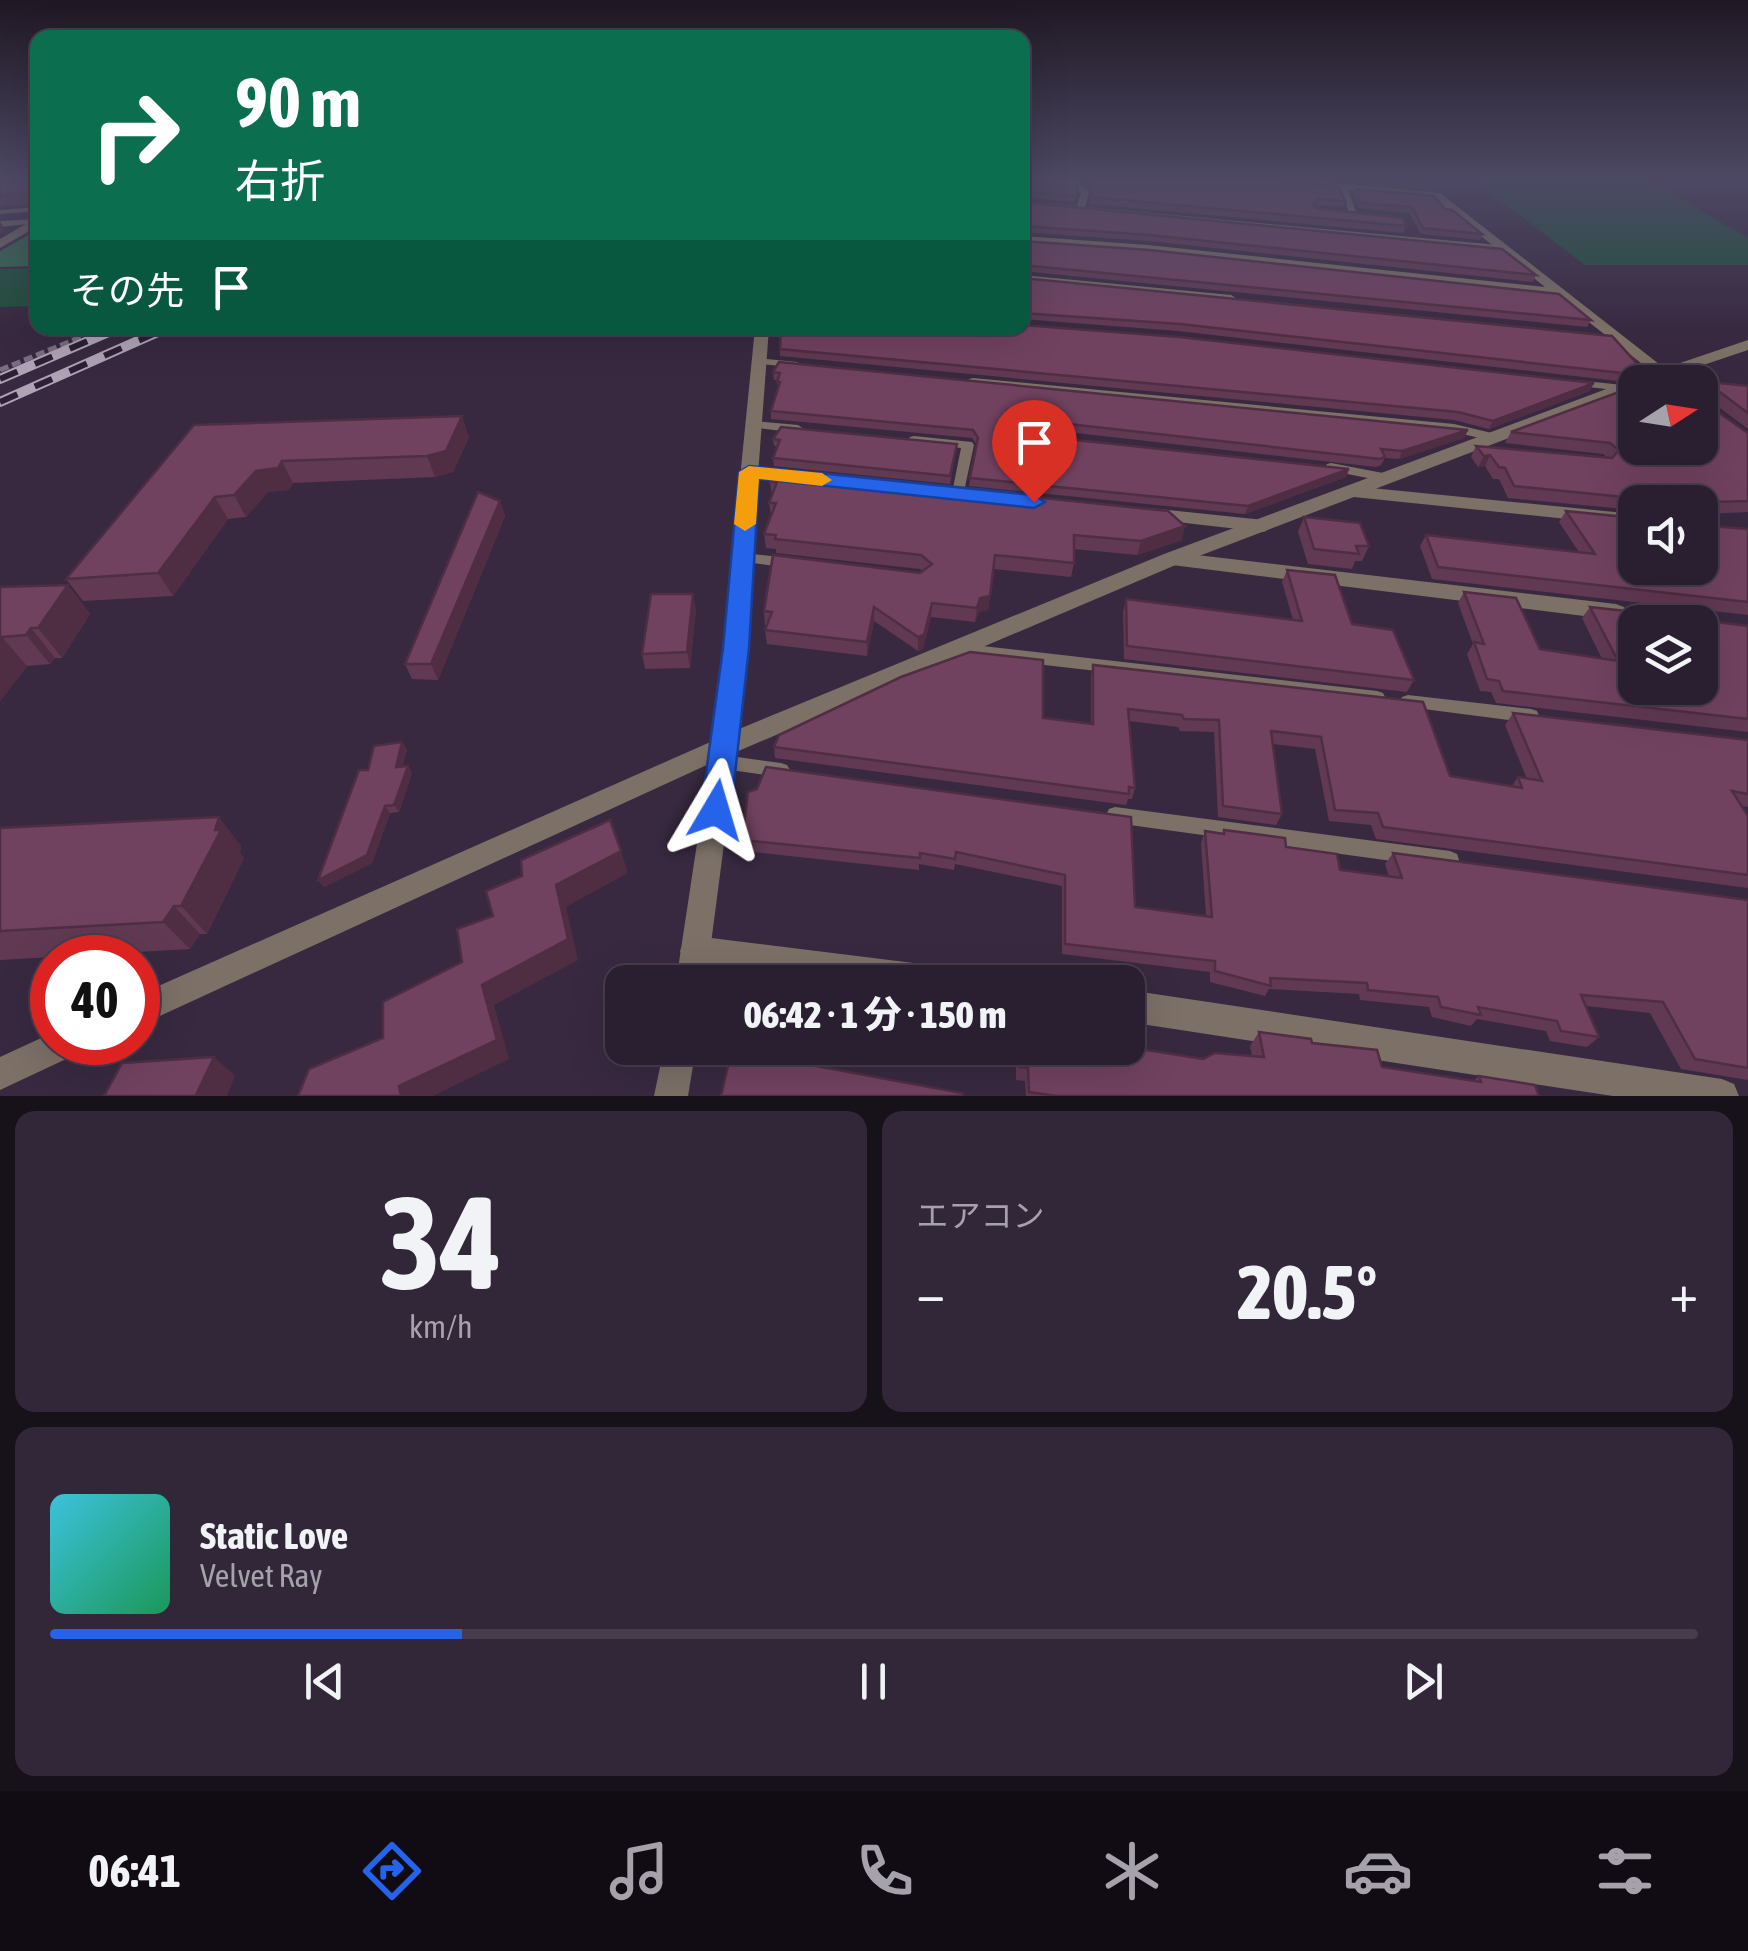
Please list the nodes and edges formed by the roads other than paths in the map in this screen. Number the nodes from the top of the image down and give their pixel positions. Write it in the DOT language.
graph roads {
  1 [pos="20,229"];
  2 [pos="1350,229"];
  3 [pos="1479,229"];
  4 [pos="1030,241"];
  5 [pos="0,244"];
  6 [pos="1504,249"];
  7 [pos="1030,279"];
  8 [pos="1560,293"];
  9 [pos="1245,300"];
  10 [pos="761,335"];
  11 [pos="1596,335"];
  12 [pos="1615,336"];
  13 [pos="1748,344"];
  14 [pos="758,362"];
  15 [pos="1651,365"];
  16 [pos="1701,365"];
  17 [pos="815,367"];
  18 [pos="949,379"];
  19 [pos="1564,382"];
  20 [pos="1618,384"];
  21 [pos="1618,391"];
  22 [pos="753,425"];
  23 [pos="812,430"];
  24 [pos="890,438"];
  25 [pos="1499,444"];
  26 [pos="1307,465"];
  27 [pos="749,472"];
  28 [pos="1388,478"];
  29 [pos="825,480"];
  30 [pos="1352,492"];
  31 [pos="958,494"];
  32 [pos="1130,512"];
  33 [pos="1618,518"];
  34 [pos="1264,526"];
  35 [pos="743,558"];
  36 [pos="1171,559"];
  37 [pos="802,564"];
  38 [pos="1618,612"];
  39 [pos="950,648"];
  40 [pos="1551,719"];
  41 [pos="723,754"];
  42 [pos="802,772"];
  43 [pos="1097,812"];
  44 [pos="1472,863"];
  45 [pos="695,951"];
  46 [pos="693,965"];
  47 [pos="808,965"];
  48 [pos="160,1001"];
  49 [pos="1145,1009"];
  50 [pos="30,1060"];
  51 [pos="677,1065"];
  52 [pos="0,1074"];
  53 [pos="671,1096"];
  54 [pos="1722,1096"];
  1 -- 5 [label="street"];
  2 -- 6 [label="lane"];
  3 -- 6 [label="street"];
  4 -- 8 [label="street"];
  6 -- 8 [label="street"];
  7 -- 9 [label="lane"];
  8 -- 12 [label="street"];
  10 -- 14 [label="street"];
  11 -- 12 [label="lane"];
  12 -- 15 [label="street"];
  13 -- 16 [label="street"];
  14 -- 17 [label="lane"];
  14 -- 22 [label="street"];
  18 -- 25 [label="lane"];
  19 -- 20 [label="lane"];
  21 -- 25 [label="street"];
  22 -- 23 [label="lane"];
  22 -- 27 [label="street"];
  24 -- 31 [label="lane"];
  25 -- 28 [label="street"];
  26 -- 28 [label="lane"];
  27 -- 29 [label="street"];
  27 -- 35 [label="street"];
  28 -- 30 [label="street"];
  30 -- 33 [label="street"];
  30 -- 34 [label="street"];
  32 -- 34 [label="street"];
  34 -- 36 [label="street"];
  35 -- 37 [label="lane"];
  35 -- 41 [label="street"];
  36 -- 38 [label="street"];
  36 -- 39 [label="street"];
  39 -- 40 [label="lane"];
  39 -- 41 [label="street"];
  41 -- 42 [label="lane"];
  41 -- 45 [label="street"];
  41 -- 48 [label="street"];
  43 -- 44 [label="lane"];
  45 -- 46 [label="street"];
  45 -- 47 [label="street"];
  49 -- 54 [label="street"];
  50 -- 52 [label="street"];
  51 -- 53 [label="street"];
}
